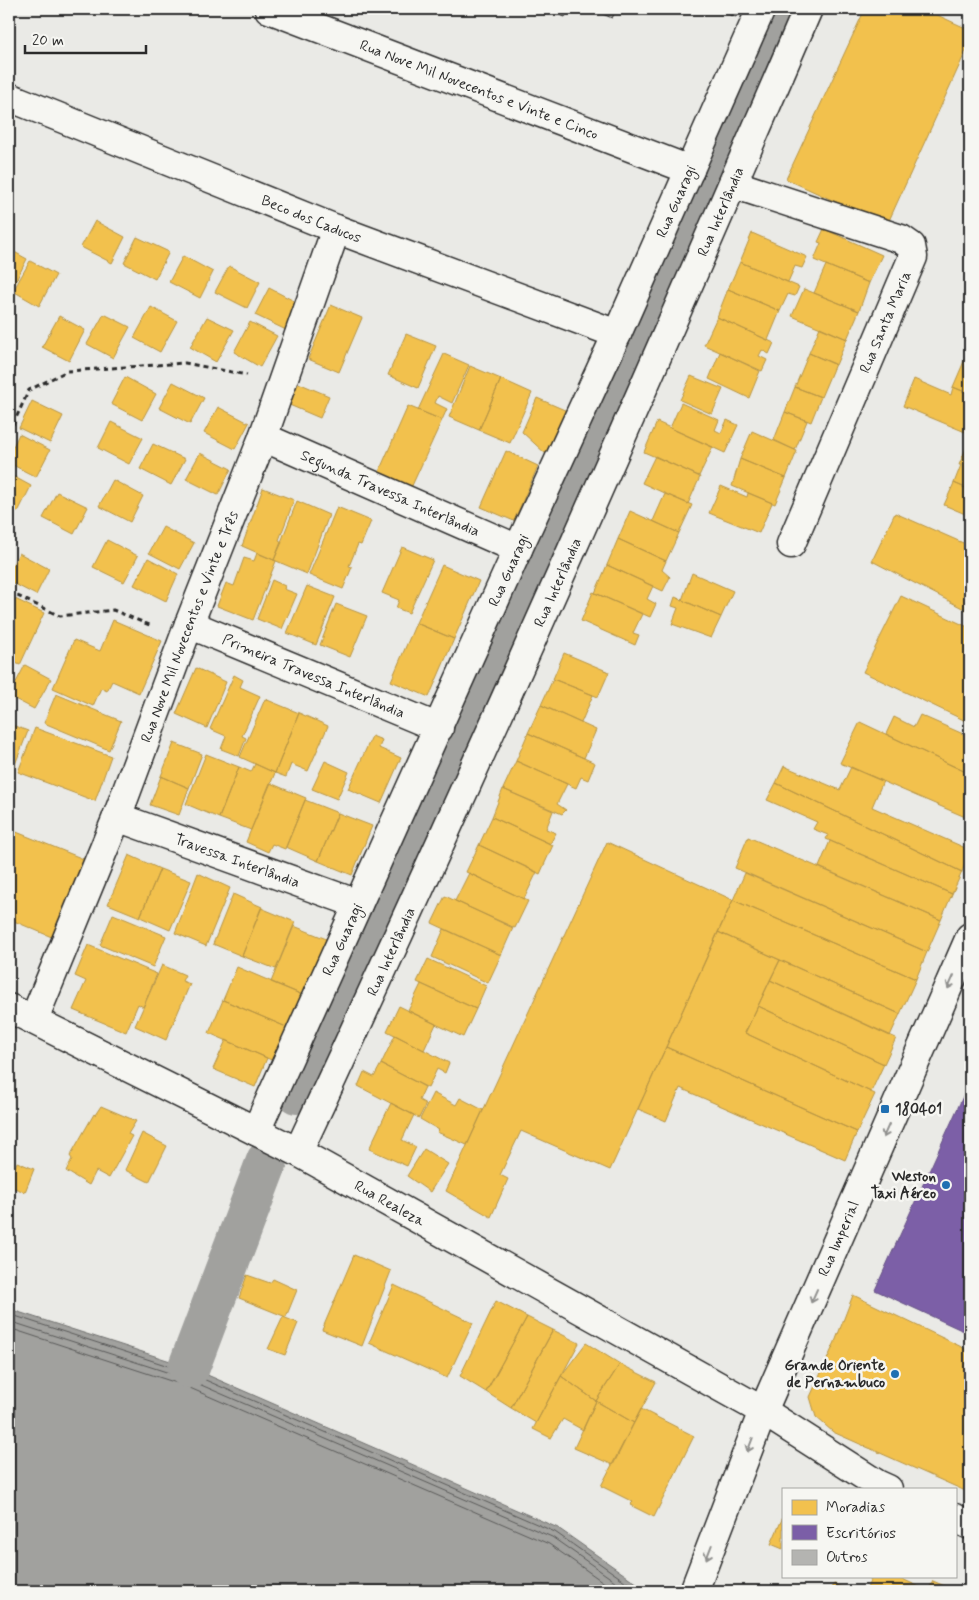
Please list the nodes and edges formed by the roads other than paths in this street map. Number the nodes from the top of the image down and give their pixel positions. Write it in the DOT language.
graph roads {
  1 [pos="269,9"];
  2 [pos="761,9"];
  3 [pos="808,9"];
  4 [pos="9,97"];
  5 [pos="690,170"];
  6 [pos="733,184"];
  7 [pos="336,229"];
  8 [pos="617,334"];
  9 [pos="263,437"];
  10 [pos="791,544"];
  11 [pos="518,549"];
  12 [pos="186,631"];
  13 [pos="439,728"];
  14 [pos="117,817"];
  15 [pos="358,904"];
  16 [pos="970,937"];
  17 [pos="9,1008"];
  18 [pos="34,1019"];
  19 [pos="256,1131"];
  20 [pos="298,1152"];
  21 [pos="763,1411"];
  22 [pos="886,1488"];
  23 [pos="956,1518"];
  24 [pos="970,1525"];
  25 [pos="694,1591"];
  1 -- 5 [label="main road, Rua Nove Mil Novecentos e Vinte e Cinco"];
  2 -- 5 [label="main road, Rua Guaragi"];
  3 -- 6 [label="main road, Rua Interlândia"];
  4 -- 7 [label="main road, Beco dos Caducos"];
  5 -- 8 [label="main road, Rua Guaragi"];
  6 -- 10 [label="main road, Rua Santa Maria"];
  6 -- 20 [label="main road, Rua Interlândia"];
  7 -- 8 [label="main road, Beco dos Caducos"];
  7 -- 9 [label="main road, Rua Nove Mil Novecentos e Vinte e Três"];
  8 -- 11 [label="main road, Rua Guaragi"];
  9 -- 11 [label="main road, Segunda Travessa Interlândia"];
  9 -- 12 [label="main road, Rua Nove Mil Novecentos e Vinte e Três"];
  11 -- 13 [label="main road, Rua Guaragi"];
  12 -- 13 [label="main road, Primeira Travessa Interlândia"];
  12 -- 14 [label="main road, Rua Nove Mil Novecentos e Vinte e Três"];
  13 -- 15 [label="main road, Rua Guaragi"];
  14 -- 15 [label="main road, Travessa Interlândia"];
  14 -- 18 [label="main road, Rua Nove Mil Novecentos e Vinte e Três"];
  15 -- 19 [label="main road, Rua Guaragi"];
  16 -- 21 [label="main road, Rua Imperial, one-way"];
  17 -- 18 [label="main road, Rua Realeza"];
  18 -- 19 [label="main road, Rua Realeza"];
  19 -- 20 [label="main road, Rua Realeza"];
  20 -- 21 [label="main road, Rua Realeza"];
  21 -- 22 [label="main road, Rua Realeza"];
  21 -- 25 [label="main road, Rua Imperial, one-way"];
  23 -- 24 [label="main road"];
}
